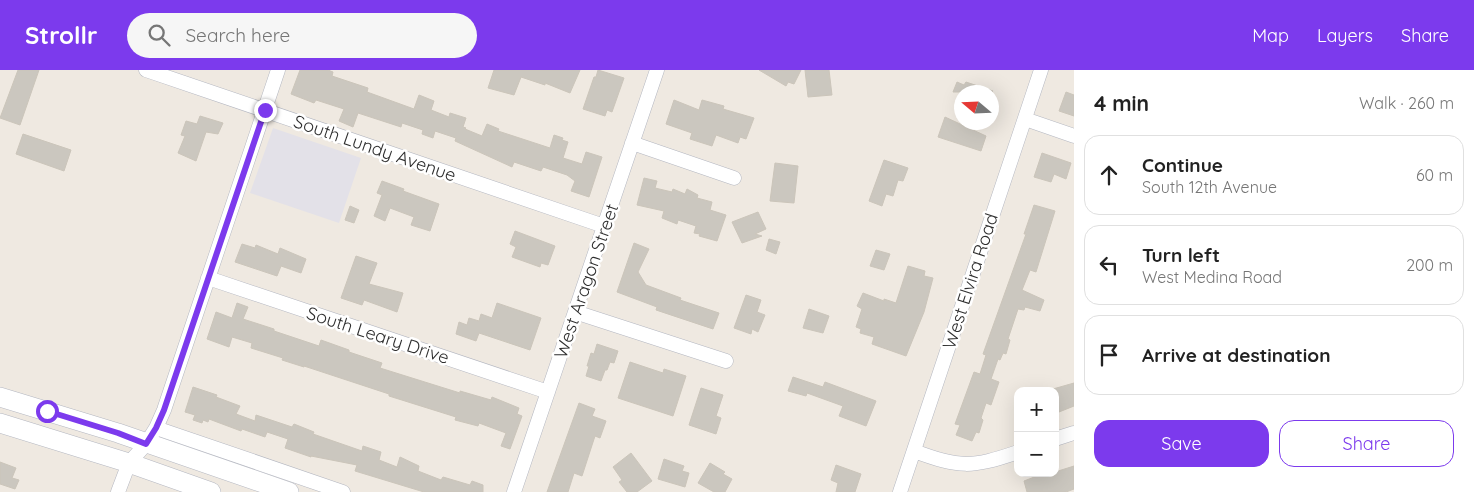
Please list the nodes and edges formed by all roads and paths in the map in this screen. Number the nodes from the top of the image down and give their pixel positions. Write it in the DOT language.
graph roads {
  1 [pos="146,70"];
  2 [pos="278,70"];
  3 [pos="657,70"];
  4 [pos="1041,70"];
  5 [pos="265,110"];
  6 [pos="1025,119"];
  7 [pos="1074,136"];
  8 [pos="632,143"];
  9 [pos="734,178"];
  10 [pos="604,226"];
  11 [pos="208,278"];
  12 [pos="575,312"];
  13 [pos="726,361"];
  14 [pos="548,392"];
  15 [pos="0,397"];
  16 [pos="0,423"];
  17 [pos="1074,433"];
  18 [pos="151,436"];
  19 [pos="1059,438"];
  20 [pos="914,451"];
  21 [pos="1014,453"];
  22 [pos="128,463"];
  23 [pos="118,492"];
  24 [pos="211,492"];
  25 [pos="290,492"];
  26 [pos="343,492"];
  27 [pos="514,492"];
  28 [pos="900,492"];
  1 -- 5 [label="street, South Lundy Avenue"];
  2 -- 5 [label="street"];
  3 -- 8 [label="street, West Aragon Street"];
  4 -- 6 [label="street, West Elvira Road"];
  5 -- 10 [label="street, South Lundy Avenue"];
  5 -- 11 [label="street"];
  6 -- 7 [label="street"];
  6 -- 20 [label="street, West Elvira Road"];
  8 -- 9 [label="street"];
  8 -- 10 [label="street, West Aragon Street"];
  10 -- 12 [label="street, West Aragon Street"];
  11 -- 14 [label="street, South Leary Drive"];
  11 -- 18 [label="street"];
  12 -- 13 [label="street"];
  12 -- 14 [label="street, West Aragon Street"];
  14 -- 27 [label="street, West Aragon Street"];
  15 -- 18 [label="street"];
  16 -- 22 [label="street"];
  17 -- 19 [label="street"];
  18 -- 22 [label="street"];
  18 -- 25 [label="street"];
  18 -- 26 [label="street"];
  20 -- 21 [label="street"];
  20 -- 28 [label="street, West Elvira Road"];
  22 -- 23 [label="street"];
  22 -- 24 [label="street"];
}
